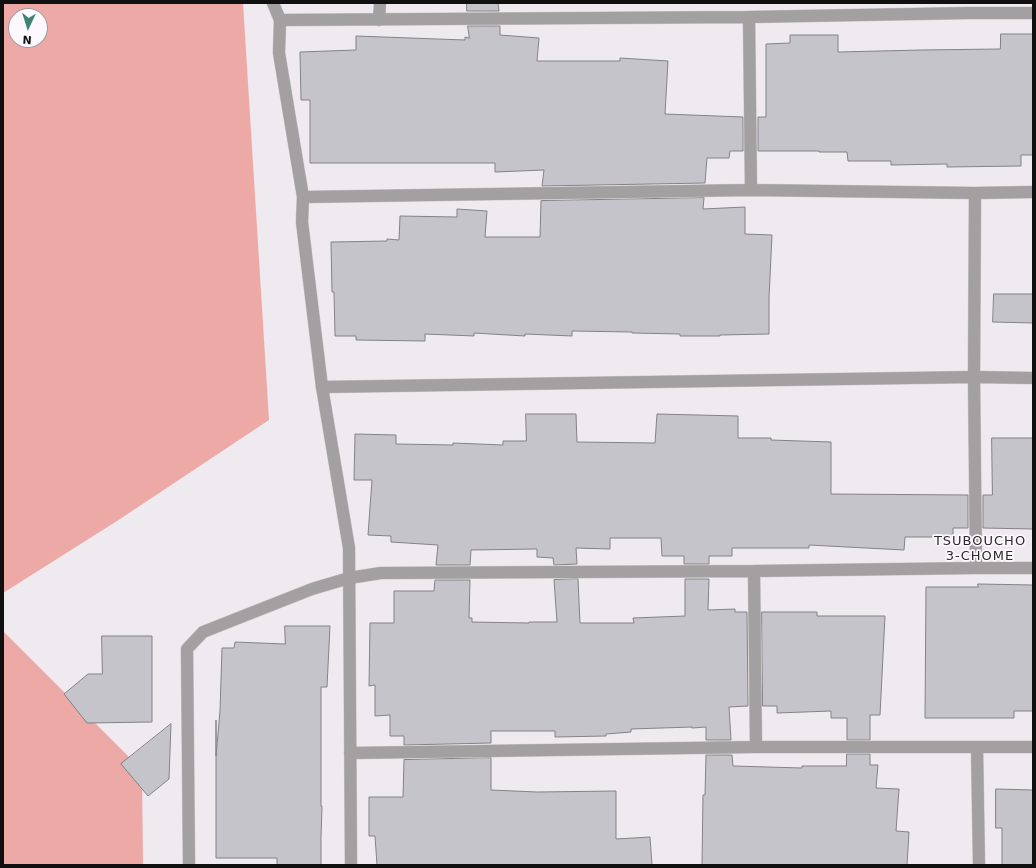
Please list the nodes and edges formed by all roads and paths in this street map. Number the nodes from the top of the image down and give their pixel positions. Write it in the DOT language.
graph roads {
  1 [pos="273,3"];
  2 [pos="380,3"];
  3 [pos="969,8"];
  4 [pos="1033,13"];
  5 [pos="749,17"];
  6 [pos="280,20"];
  7 [pos="379,20"];
  8 [pos="752,190"];
  9 [pos="1033,192"];
  10 [pos="975,193"];
  11 [pos="303,197"];
  12 [pos="974,377"];
  13 [pos="1033,378"];
  14 [pos="322,387"];
  15 [pos="976,568"];
  16 [pos="1033,568"];
  17 [pos="754,571"];
  18 [pos="349,578"];
  19 [pos="756,747"];
  20 [pos="977,747"];
  21 [pos="1033,747"];
  22 [pos="350,753"];
  23 [pos="188,865"];
  24 [pos="351,865"];
  25 [pos="978,865"];
  1 -- 6 [label="street"];
  2 -- 7 [label="street"];
  3 -- 4 [label="street"];
  3 -- 5 [label="street"];
  5 -- 7 [label="street"];
  5 -- 8 [label="street"];
  6 -- 7 [label="street"];
  6 -- 11 [label="street"];
  8 -- 10 [label="street"];
  8 -- 11 [label="street"];
  9 -- 10 [label="street"];
  10 -- 12 [label="street"];
  11 -- 14 [label="street"];
  12 -- 13 [label="street"];
  12 -- 14 [label="street"];
  12 -- 15 [label="street"];
  14 -- 18 [label="street"];
  15 -- 16 [label="street"];
  15 -- 17 [label="street"];
  17 -- 18 [label="street"];
  17 -- 19 [label="street"];
  18 -- 22 [label="street"];
  18 -- 23 [label="street"];
  19 -- 20 [label="street"];
  19 -- 22 [label="street"];
  20 -- 21 [label="street"];
  20 -- 25 [label="street"];
  22 -- 24 [label="street"];
}
